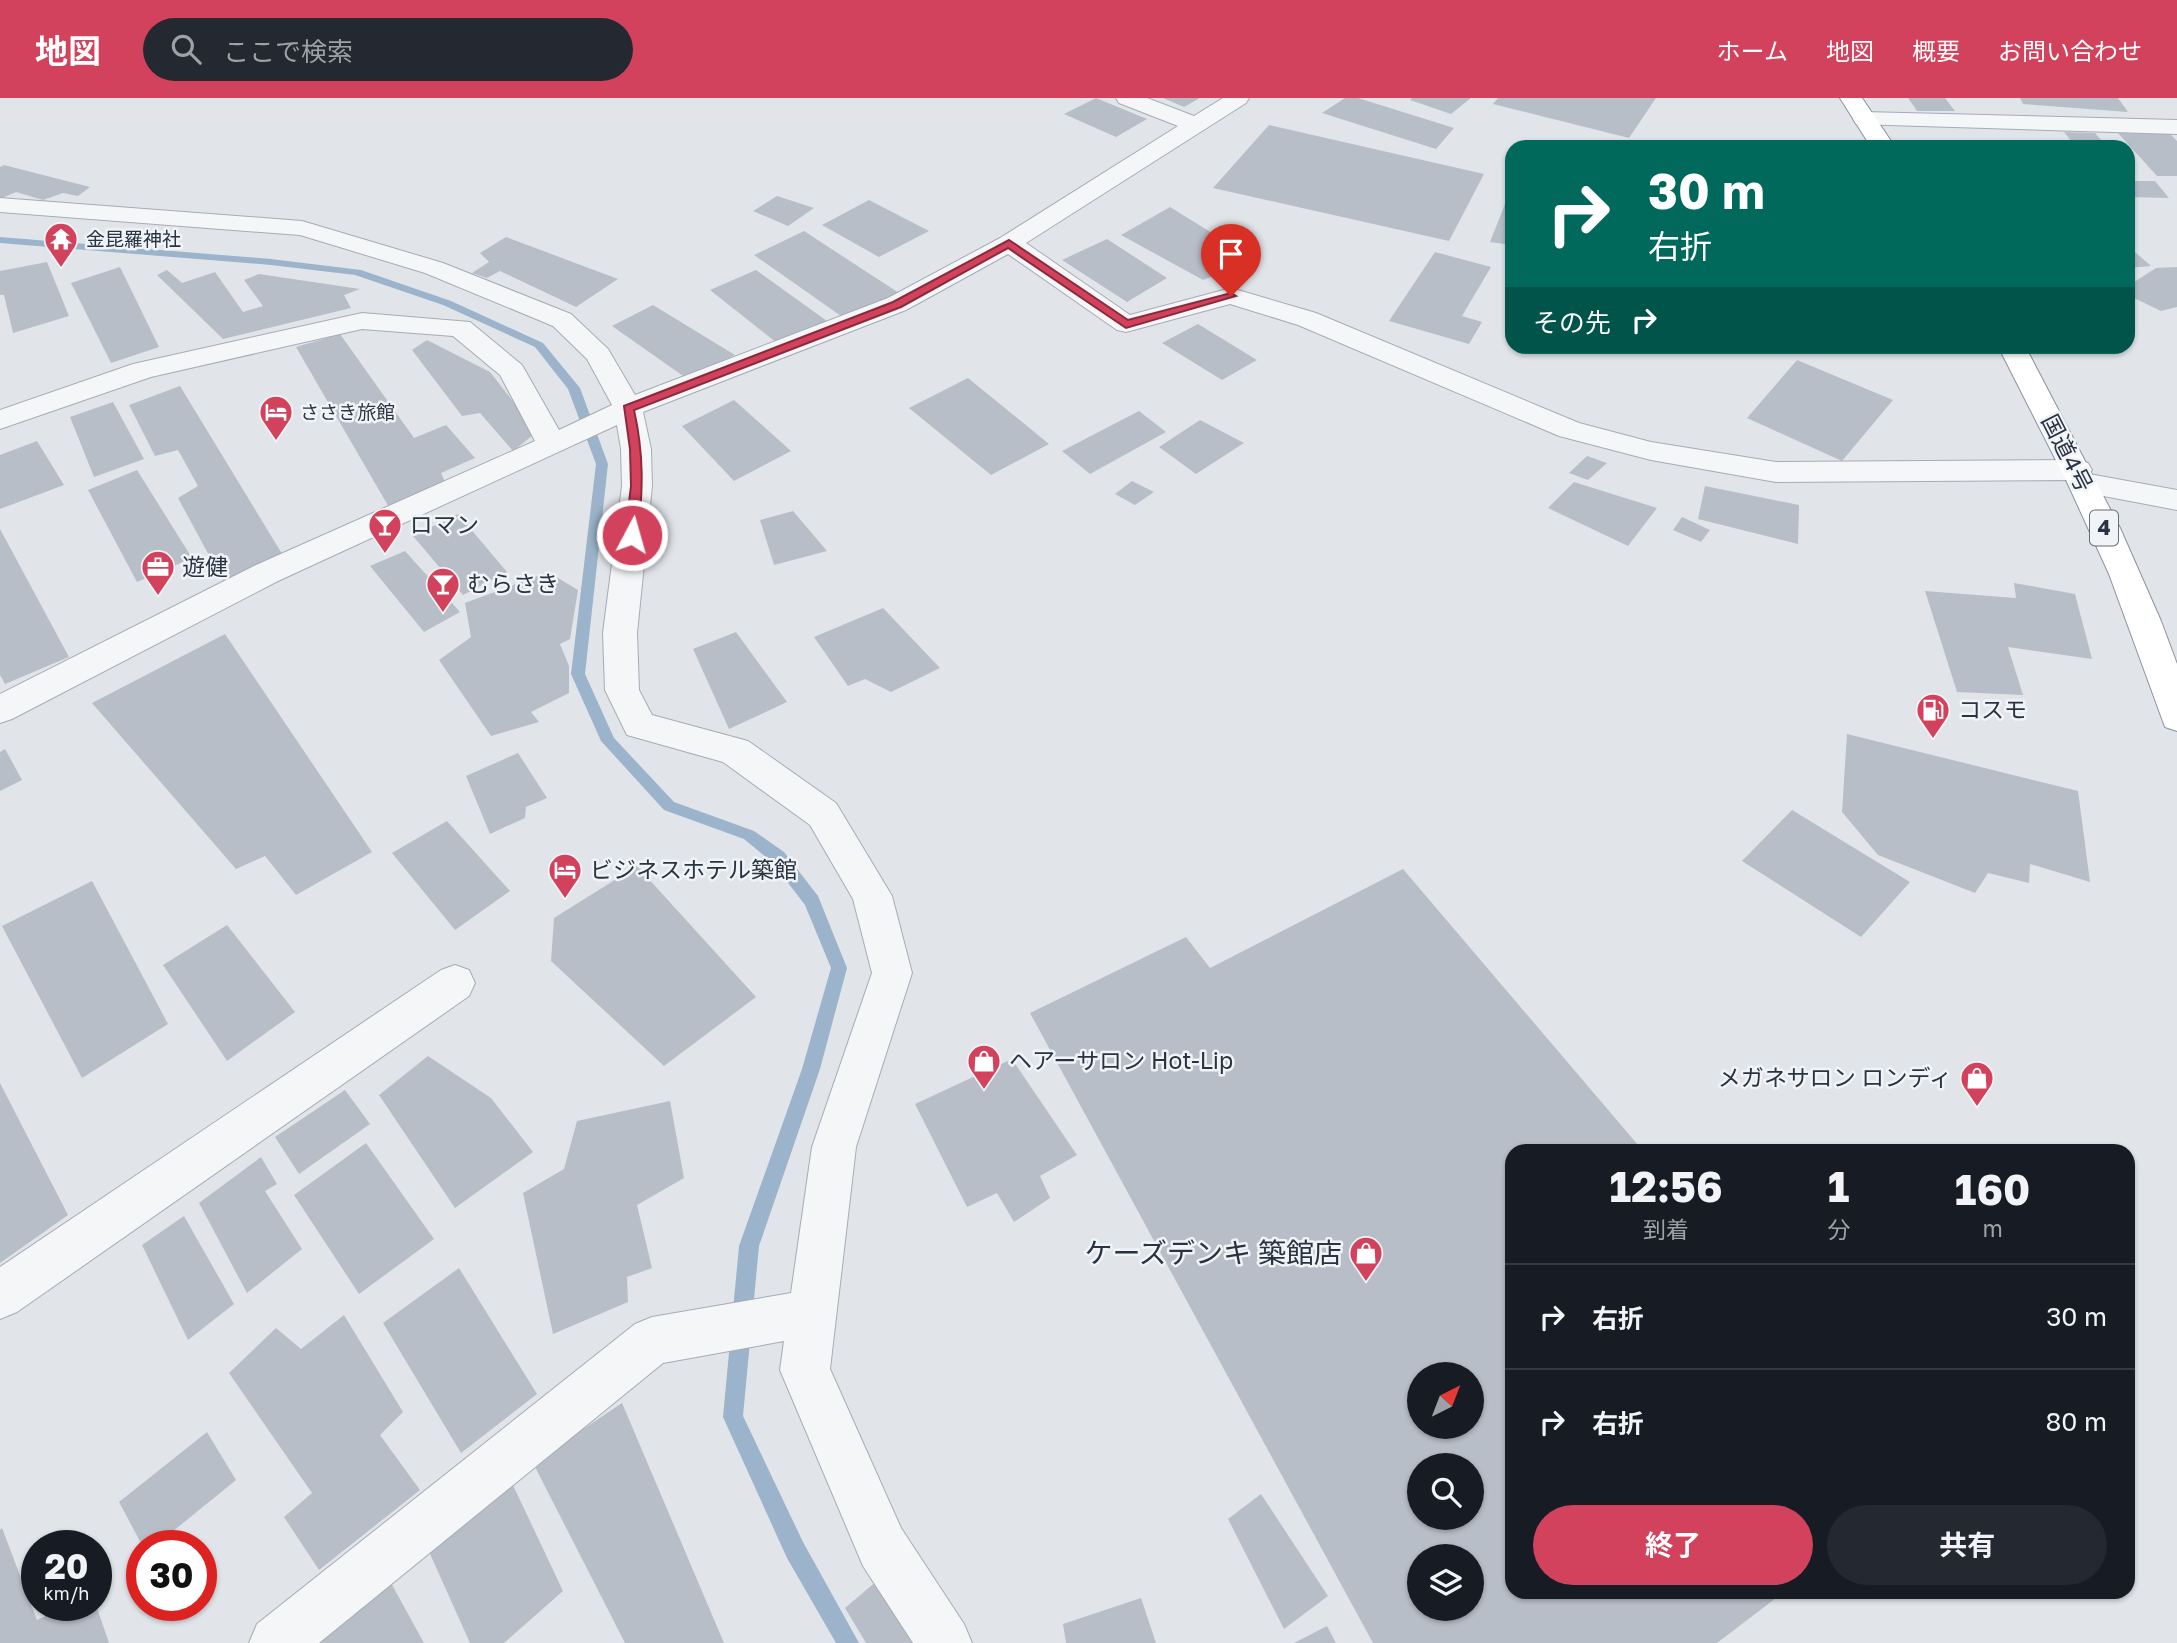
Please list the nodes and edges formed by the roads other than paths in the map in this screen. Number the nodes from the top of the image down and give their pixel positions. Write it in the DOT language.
graph roads {
  1 [pos="1127,98"];
  2 [pos="1238,98"];
  3 [pos="1851,98"];
  4 [pos="1864,119"];
  5 [pos="1196,125"];
  6 [pos="2177,127"];
  7 [pos="1878,140"];
  8 [pos="0,205"];
  9 [pos="1009,243"];
  10 [pos="2015,354"];
  11 [pos="618,414"];
  12 [pos="0,420"];
  13 [pos="559,442"];
  14 [pos="2080,477"];
  15 [pos="2177,500"];
  16 [pos="0,710"];
  17 [pos="2177,718"];
  18 [pos="455,983"];
  19 [pos="0,1295"];
  20 [pos="799,1316"];
  21 [pos="276,1643"];
  22 [pos="945,1643"];
  1 -- 5 [label="street"];
  2 -- 5 [label="street"];
  3 -- 4 [label="highway"];
  4 -- 6 [label="street"];
  4 -- 7 [label="highway"];
  5 -- 9 [label="street"];
  8 -- 11 [label="street"];
  9 -- 11 [label="street"];
  9 -- 14 [label="street"];
  10 -- 14 [label="highway, 国道4号 / 4"];
  11 -- 13 [label="street"];
  11 -- 20 [label="street"];
  12 -- 13 [label="street"];
  13 -- 16 [label="street"];
  14 -- 15 [label="street"];
  14 -- 17 [label="highway, 国道4号 / 4"];
  18 -- 19 [label="street"];
  20 -- 21 [label="street"];
  20 -- 22 [label="street"];
}
